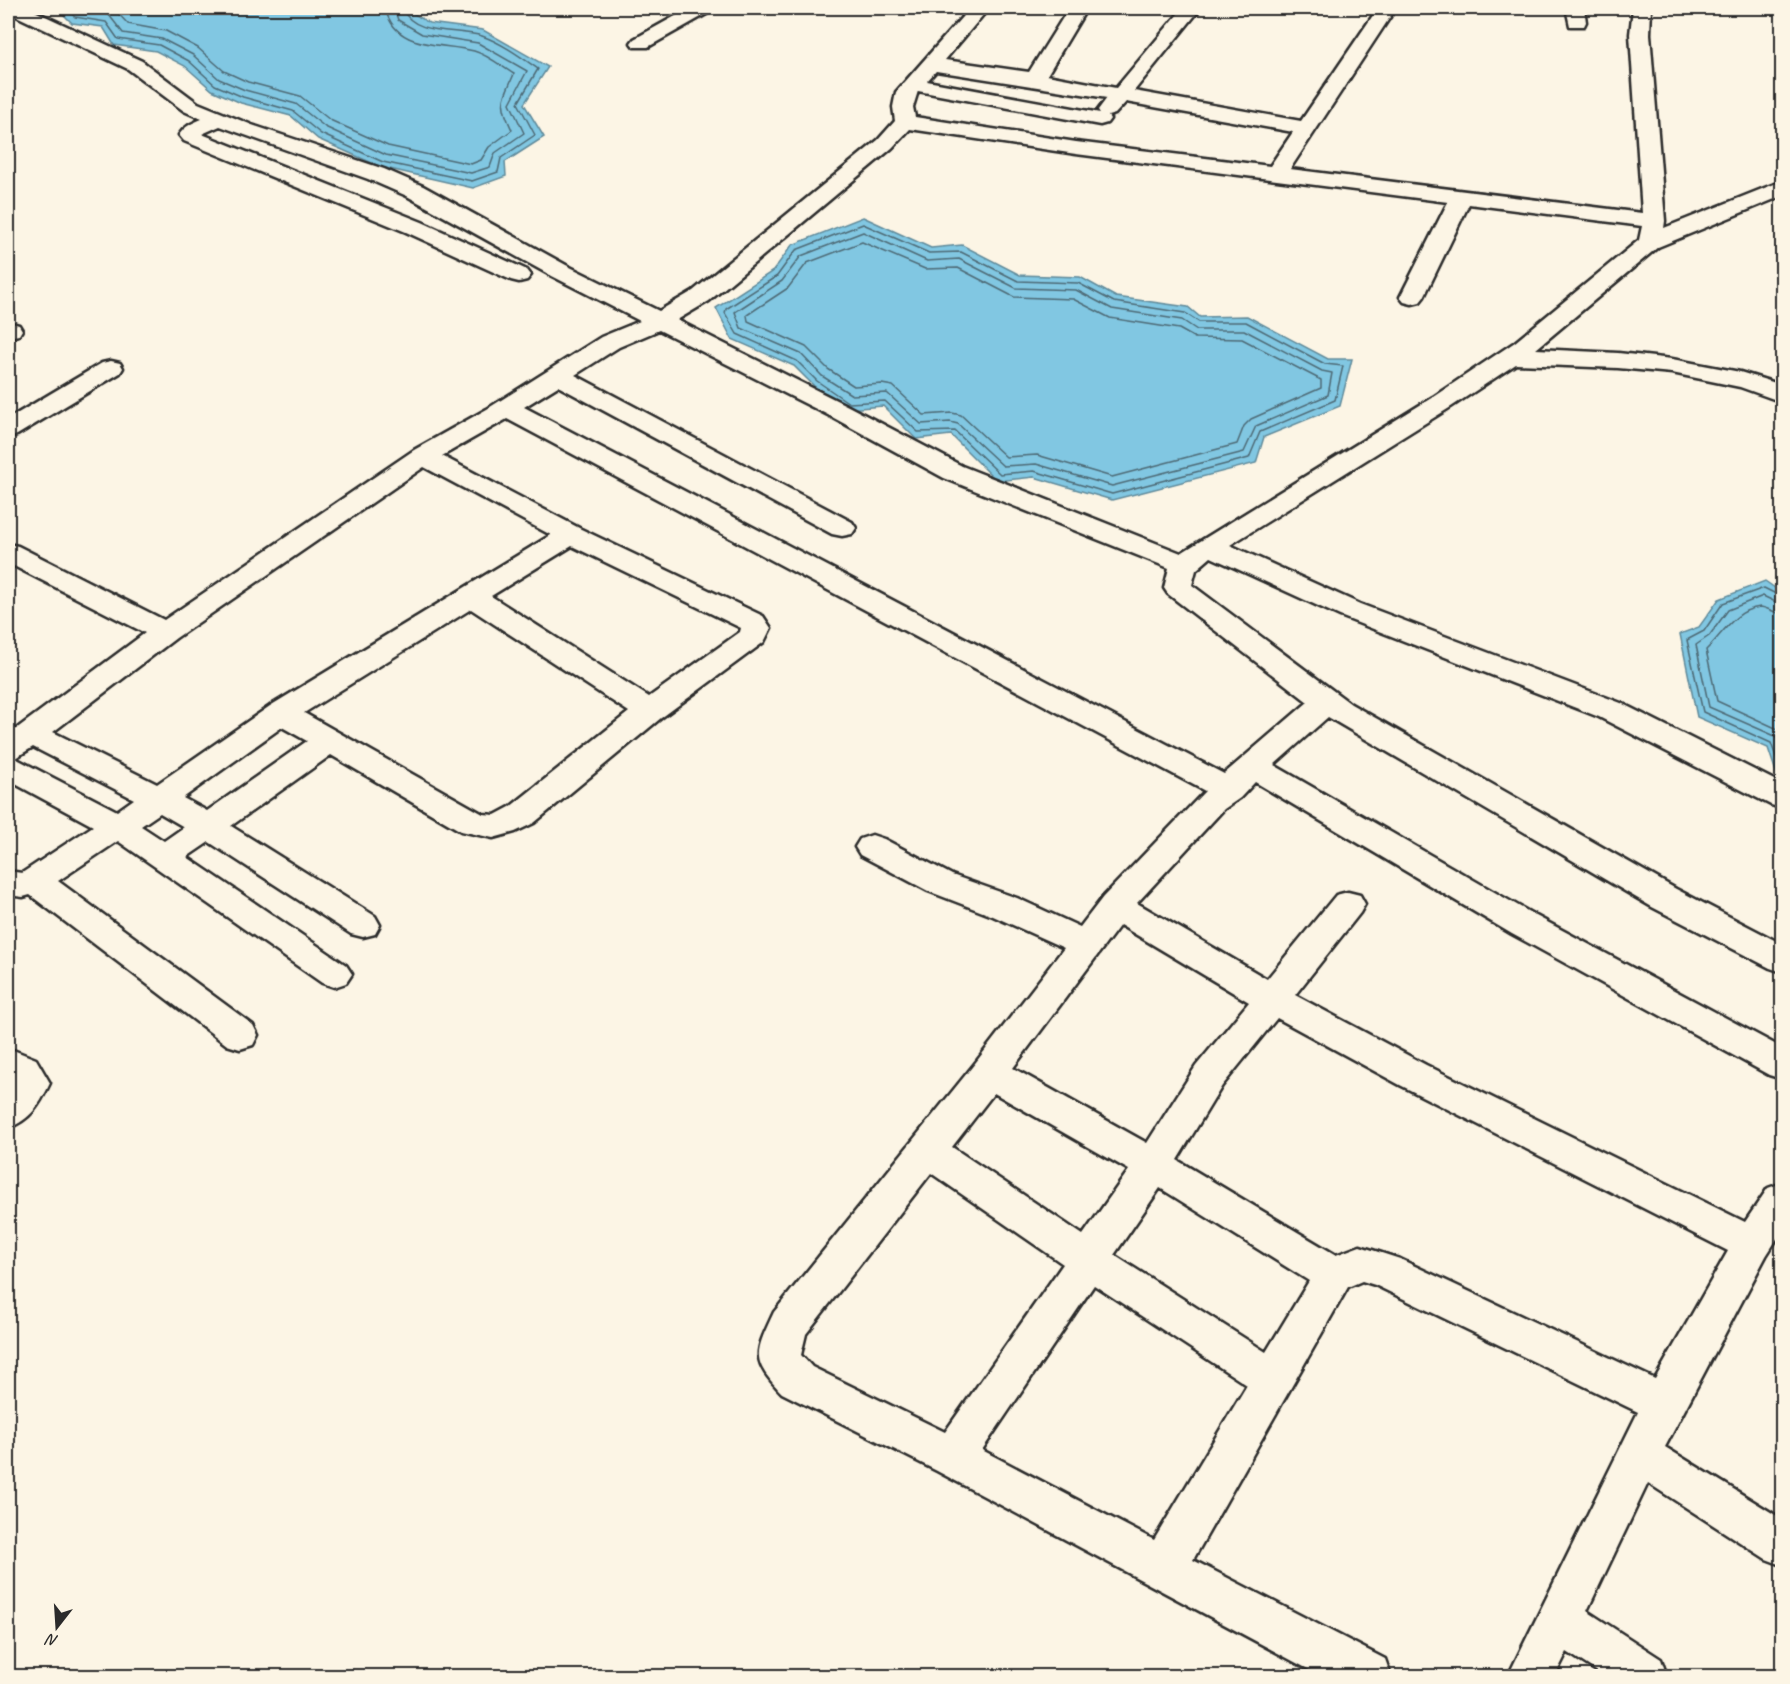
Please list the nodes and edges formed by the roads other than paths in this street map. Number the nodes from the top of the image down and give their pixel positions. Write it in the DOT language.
graph roads {
  1 [pos="14,8"];
  2 [pos="703,8"];
  3 [pos="980,8"];
  4 [pos="1078,8"];
  5 [pos="1192,8"];
  6 [pos="1387,8"];
  7 [pos="1642,8"];
  8 [pos="641,43"];
  9 [pos="931,64"];
  10 [pos="1035,79"];
  11 [pos="913,84"];
  12 [pos="1121,95"];
  13 [pos="219,119"];
  14 [pos="1100,119"];
  15 [pos="905,122"];
  16 [pos="1305,128"];
  17 [pos="1076,148"];
  18 [pos="1276,173"];
  19 [pos="1782,188"];
  20 [pos="1461,197"];
  21 [pos="1652,232"];
  22 [pos="519,275"];
  23 [pos="1412,297"];
  24 [pos="658,322"];
  25 [pos="1510,356"];
  26 [pos="111,368"];
  27 [pos="558,375"];
  28 [pos="1782,394"];
  29 [pos="493,416"];
  30 [pos="8,430"];
  31 [pos="423,456"];
  32 [pos="842,528"];
  33 [pos="571,535"];
  34 [pos="1209,546"];
  35 [pos="8,552"];
  36 [pos="1184,564"];
  37 [pos="472,597"];
  38 [pos="166,632"];
  39 [pos="1327,702"];
  40 [pos="650,711"];
  41 [pos="281,713"];
  42 [pos="19,741"];
  43 [pos="329,741"];
  44 [pos="8,767"];
  45 [pos="1254,767"];
  46 [pos="1782,797"];
  47 [pos="158,798"];
  48 [pos="1214,802"];
  49 [pos="117,825"];
  50 [pos="208,826"];
  51 [pos="872,848"];
  52 [pos="164,857"];
  53 [pos="21,882"];
  54 [pos="1348,904"];
  55 [pos="1115,906"];
  56 [pos="363,925"];
  57 [pos="1086,944"];
  58 [pos="1782,959"];
  59 [pos="334,974"];
  60 [pos="1271,998"];
  61 [pos="240,1035"];
  62 [pos="8,1062"];
  63 [pos="1782,1065"];
  64 [pos="989,1072"];
  65 [pos="8,1113"];
  66 [pos="927,1150"];
  67 [pos="1154,1165"];
  68 [pos="1782,1199"];
  69 [pos="1752,1244"];
  70 [pos="1088,1260"];
  71 [pos="1334,1275"];
  72 [pos="1273,1379"];
  73 [pos="1664,1404"];
  74 [pos="1639,1454"];
  75 [pos="952,1457"];
  76 [pos="1782,1544"];
  77 [pos="1162,1568"];
  78 [pos="1559,1619"];
  79 [pos="1368,1677"];
  80 [pos="1531,1677"];
  81 [pos="1644,1677"];
  1 -- 13 [label="street"];
  2 -- 8 [label="street"];
  3 -- 9 [label="street"];
  4 -- 10 [label="street"];
  5 -- 12 [label="street"];
  6 -- 16 [label="street"];
  7 -- 21 [label="street"];
  9 -- 10 [label="street"];
  9 -- 11 [label="street"];
  10 -- 12 [label="street"];
  11 -- 14 [label="street"];
  11 -- 15 [label="street"];
  12 -- 14 [label="street"];
  12 -- 16 [label="street"];
  13 -- 22 [label="street"];
  13 -- 24 [label="street"];
  14 -- 17 [label="street"];
  15 -- 17 [label="street"];
  15 -- 24 [label="street"];
  16 -- 18 [label="street"];
  17 -- 18 [label="street"];
  18 -- 20 [label="street"];
  19 -- 21 [label="street"];
  20 -- 21 [label="street"];
  20 -- 23 [label="street"];
  21 -- 25 [label="street"];
  24 -- 27 [label="street"];
  24 -- 36 [label="street"];
  25 -- 28 [label="street"];
  25 -- 34 [label="street"];
  26 -- 30 [label="street"];
  27 -- 29 [label="street"];
  27 -- 32 [label="street"];
  29 -- 31 [label="street"];
  29 -- 48 [label="street"];
  31 -- 33 [label="street"];
  31 -- 38 [label="street"];
  33 -- 37 [label="street"];
  33 -- 40 [label="street"];
  34 -- 36 [label="street"];
  34 -- 46 [label="street"];
  35 -- 38 [label="street"];
  36 -- 39 [label="street"];
  37 -- 40 [label="street"];
  37 -- 41 [label="street"];
  38 -- 42 [label="street"];
  39 -- 45 [label="street"];
  39 -- 58 [label="street"];
  40 -- 43 [label="street"];
  41 -- 43 [label="street"];
  41 -- 47 [label="street"];
  42 -- 47 [label="street"];
  43 -- 50 [label="street"];
  44 -- 49 [label="street"];
  45 -- 48 [label="street"];
  45 -- 63 [label="street"];
  47 -- 49 [label="street"];
  47 -- 50 [label="street"];
  48 -- 55 [label="street"];
  49 -- 52 [label="street"];
  49 -- 53 [label="street"];
  50 -- 52 [label="street"];
  50 -- 56 [label="street"];
  51 -- 57 [label="street"];
  52 -- 59 [label="street"];
  53 -- 61 [label="street"];
  54 -- 60 [label="street"];
  55 -- 57 [label="street"];
  55 -- 60 [label="street"];
  57 -- 64 [label="street"];
  60 -- 67 [label="street"];
  60 -- 69 [label="street"];
  62 -- 65 [label="street"];
  64 -- 66 [label="street"];
  64 -- 67 [label="street"];
  66 -- 70 [label="street"];
  66 -- 75 [label="street"];
  67 -- 70 [label="street"];
  67 -- 71 [label="street"];
  68 -- 69 [label="street"];
  69 -- 73 [label="street"];
  70 -- 72 [label="street"];
  70 -- 75 [label="street"];
  71 -- 72 [label="street"];
  71 -- 73 [label="street"];
  72 -- 77 [label="street"];
  73 -- 74 [label="street"];
  74 -- 76 [label="street"];
  74 -- 78 [label="street"];
  75 -- 77 [label="street"];
  77 -- 79 [label="street"];
  78 -- 80 [label="street"];
  78 -- 81 [label="street"];
}
